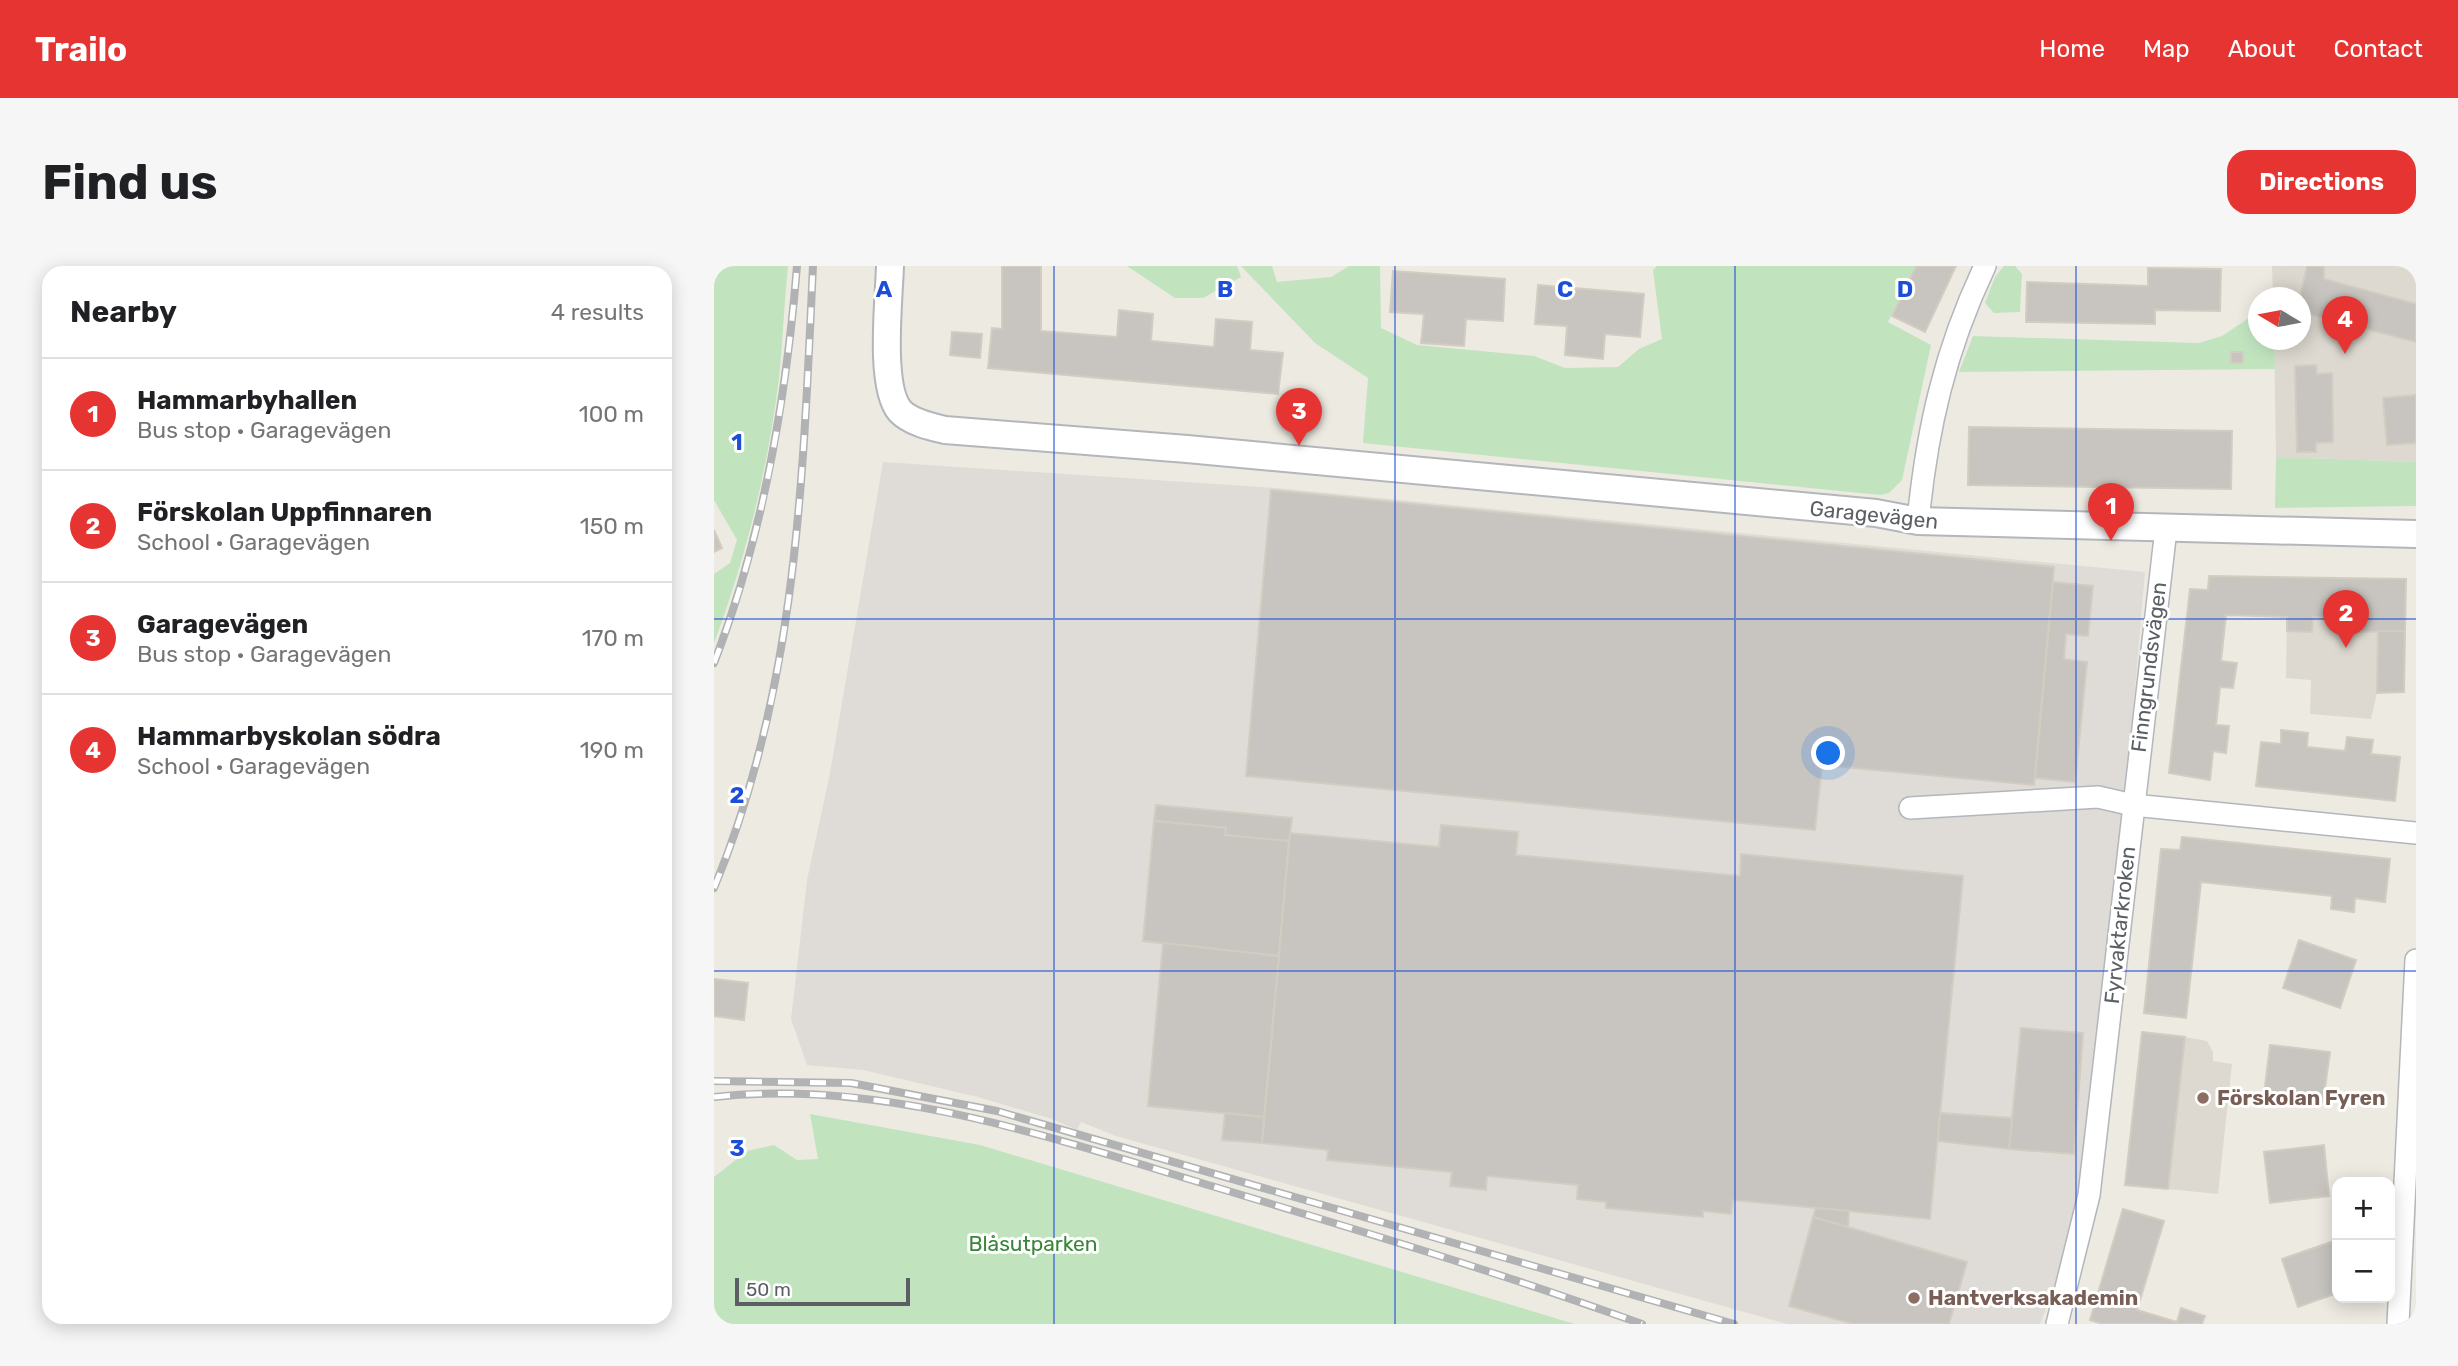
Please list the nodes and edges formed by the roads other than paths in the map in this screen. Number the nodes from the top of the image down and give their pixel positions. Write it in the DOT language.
graph roads {
  1 [pos="890,266"];
  2 [pos="1985,266"];
  3 [pos="1918,521"];
  4 [pos="2166,529"];
  5 [pos="2416,534"];
  6 [pos="2133,805"];
  7 [pos="1910,808"];
  8 [pos="2416,833"];
  9 [pos="2416,960"];
  10 [pos="2410,1179"];
  11 [pos="2057,1324"];
  12 [pos="2398,1324"];
  1 -- 3 [label="street, Garagevägen"];
  2 -- 3 [label="street"];
  3 -- 4 [label="street, Garagevägen"];
  4 -- 5 [label="street, Garagevägen"];
  4 -- 6 [label="street, Finngrundsvägen"];
  6 -- 7 [label="street"];
  6 -- 8 [label="street"];
  6 -- 11 [label="street, Fyrvaktarkroken"];
  9 -- 10 [label="street"];
  10 -- 12 [label="street"];
}
